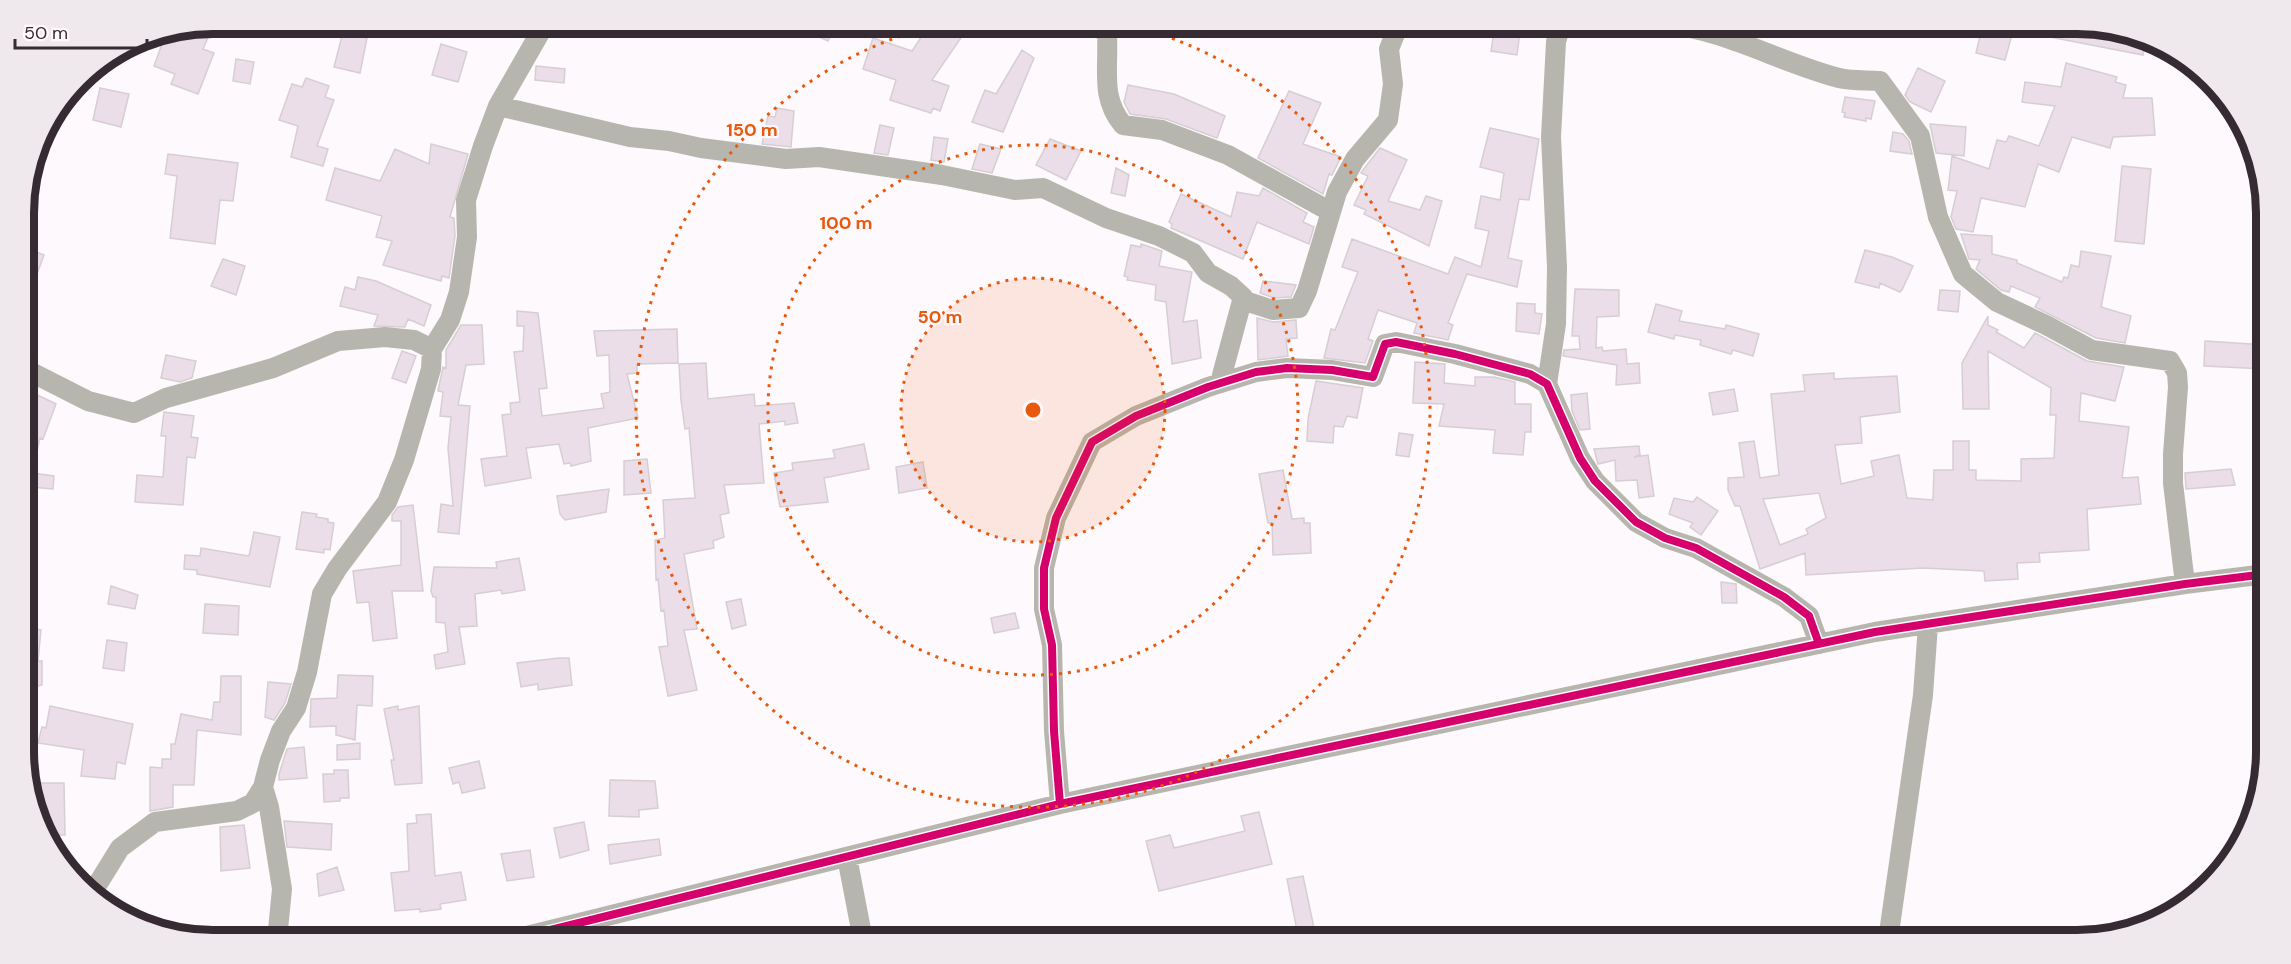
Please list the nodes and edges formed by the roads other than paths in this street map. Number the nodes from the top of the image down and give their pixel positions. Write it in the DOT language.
graph roads {
  1 [pos="1395,34"];
  2 [pos="1558,34"];
  3 [pos="1706,34"];
  4 [pos="539,35"];
  5 [pos="1107,35"];
  6 [pos="498,106"];
  7 [pos="1331,212"];
  8 [pos="1242,300"];
  9 [pos="432,348"];
  10 [pos="35,374"];
  11 [pos="1223,382"];
  12 [pos="1546,384"];
  13 [pos="2256,575"];
  14 [pos="2185,584"];
  15 [pos="1928,625"];
  16 [pos="1819,644"];
  17 [pos="263,787"];
  18 [pos="1060,804"];
  19 [pos="847,857"];
  20 [pos="97,886"];
  21 [pos="1890,929"];
  22 [pos="278,930"];
  23 [pos="551,930"];
  24 [pos="861,930"];
  1 -- 7 [label="street"];
  2 -- 12 [label="street"];
  3 -- 14 [label="street"];
  4 -- 6 [label="street"];
  5 -- 7 [label="street"];
  6 -- 8 [label="street"];
  6 -- 9 [label="street"];
  7 -- 8 [label="street"];
  8 -- 11 [label="street"];
  9 -- 10 [label="street"];
  9 -- 17 [label="street"];
  11 -- 12 [label="street"];
  11 -- 18 [label="street"];
  12 -- 16 [label="street"];
  13 -- 14 [label="street"];
  14 -- 15 [label="street"];
  15 -- 16 [label="street"];
  15 -- 21 [label="street"];
  16 -- 18 [label="street"];
  17 -- 20 [label="street"];
  17 -- 22 [label="street"];
  18 -- 19 [label="street"];
  19 -- 23 [label="street"];
  19 -- 24 [label="street"];
}
